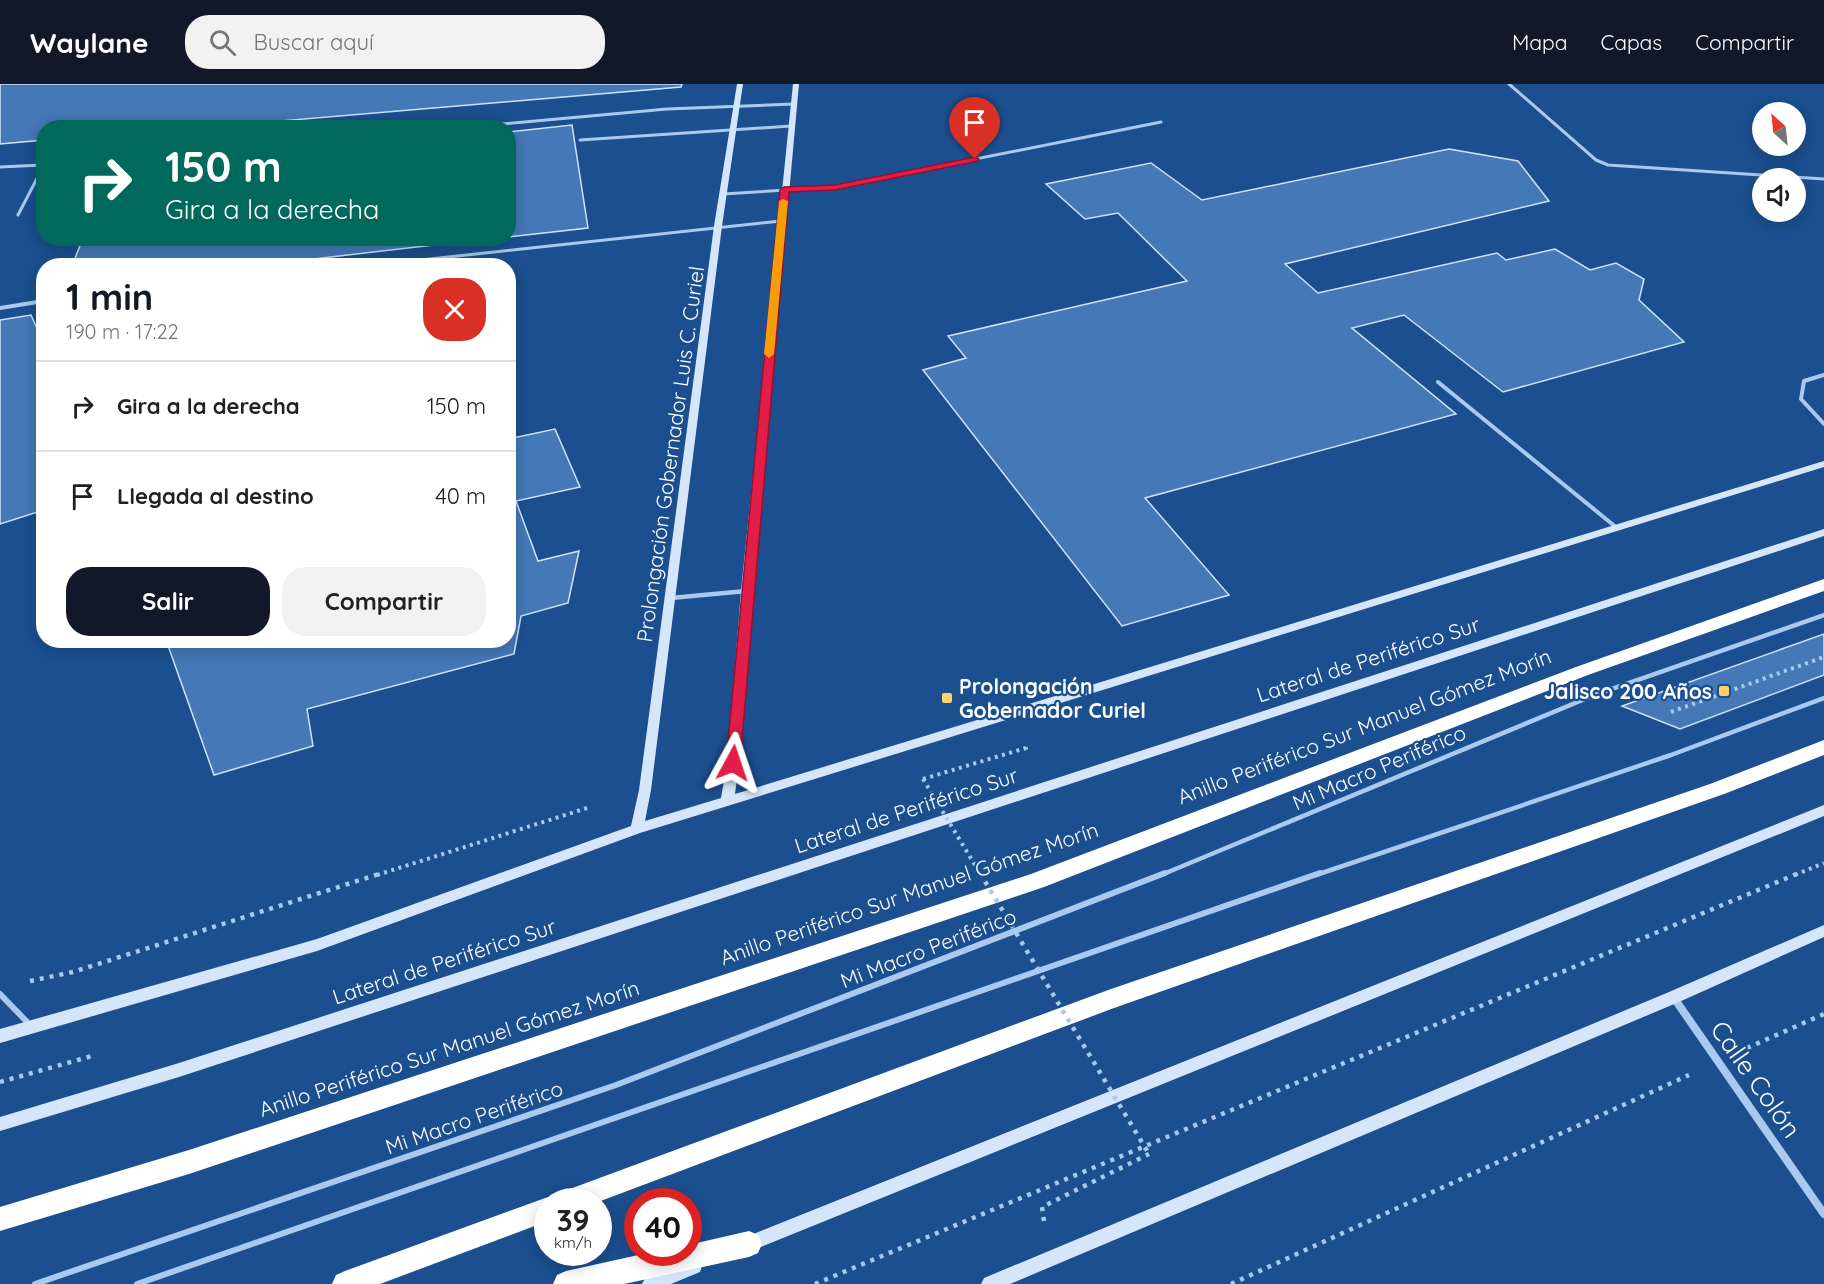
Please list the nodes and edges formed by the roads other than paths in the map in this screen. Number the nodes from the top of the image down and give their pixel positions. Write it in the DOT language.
graph roads {
  1 [pos="740,84"];
  2 [pos="796,84"];
  3 [pos="1509,84"];
  4 [pos="794,104"];
  5 [pos="736,106"];
  6 [pos="1161,122"];
  7 [pos="516,123"];
  8 [pos="791,126"];
  9 [pos="733,129"];
  10 [pos="580,140"];
  11 [pos="36,165"];
  12 [pos="0,167"];
  13 [pos="1824,178"];
  14 [pos="36,179"];
  15 [pos="784,190"];
  16 [pos="723,194"];
  17 [pos="18,215"];
  18 [pos="781,221"];
  19 [pos="718,226"];
  20 [pos="436,258"];
  21 [pos="36,302"];
  22 [pos="0,308"];
  23 [pos="1824,375"];
  24 [pos="1438,382"];
  25 [pos="1824,424"];
  26 [pos="1824,464"];
  27 [pos="1618,529"];
  28 [pos="1824,532"];
  29 [pos="1824,585"];
  30 [pos="747,591"];
  31 [pos="669,598"];
  32 [pos="1824,615"];
  33 [pos="1824,698"];
  34 [pos="1824,747"];
  35 [pos="727,801"];
  36 [pos="1824,810"];
  37 [pos="637,829"];
  38 [pos="1824,931"];
  39 [pos="0,994"];
  40 [pos="1674,997"];
  41 [pos="32,1027"];
  42 [pos="0,1036"];
  43 [pos="0,1124"];
  44 [pos="605,1188"];
  45 [pos="534,1214"];
  46 [pos="1824,1214"];
  47 [pos="0,1219"];
  48 [pos="749,1244"];
  49 [pos="34,1284"];
  50 [pos="137,1284"];
  51 [pos="345,1284"];
  52 [pos="566,1284"];
  53 [pos="651,1284"];
  54 [pos="990,1284"];
  1 -- 5 [label="street, Prolongación Gobernador Luis C. Curiel"];
  2 -- 4 [label="street"];
  3 -- 13 [label="lane"];
  4 -- 5 [label="lane"];
  4 -- 8 [label="street"];
  5 -- 7 [label="lane"];
  5 -- 9 [label="street, Prolongación Gobernador Luis C. Curiel"];
  6 -- 15 [label="lane"];
  8 -- 9 [label="lane"];
  8 -- 15 [label="street"];
  9 -- 10 [label="lane"];
  9 -- 16 [label="street, Prolongación Gobernador Luis C. Curiel"];
  11 -- 12 [label="lane"];
  14 -- 17 [label="lane"];
  15 -- 16 [label="lane"];
  15 -- 18 [label="street"];
  16 -- 19 [label="street, Prolongación Gobernador Luis C. Curiel"];
  18 -- 19 [label="lane"];
  18 -- 30 [label="street"];
  19 -- 20 [label="lane"];
  19 -- 31 [label="street, Prolongación Gobernador Luis C. Curiel"];
  21 -- 22 [label="lane"];
  23 -- 25 [label="lane"];
  24 -- 27 [label="lane"];
  26 -- 27 [label="street"];
  27 -- 35 [label="street"];
  28 -- 43 [label="street, Lateral de Periférico Sur"];
  29 -- 47 [label="highway, Anillo Periférico Sur Manuel Gómez Morín"];
  30 -- 31 [label="lane"];
  30 -- 35 [label="street"];
  31 -- 37 [label="street, Prolongación Gobernador Luis C. Curiel"];
  32 -- 49 [label="lane, Mi Macro Periférico"];
  33 -- 50 [label="lane"];
  34 -- 44 [label="highway"];
  35 -- 37 [label="street"];
  36 -- 48 [label="street"];
  37 -- 41 [label="street"];
  38 -- 40 [label="street"];
  39 -- 41 [label="lane"];
  40 -- 46 [label="street, Calle Colón"];
  40 -- 54 [label="street"];
  41 -- 42 [label="street"];
  45 -- 51 [label="highway"];
  48 -- 52 [label="highway"];
  48 -- 53 [label="street"];
}
